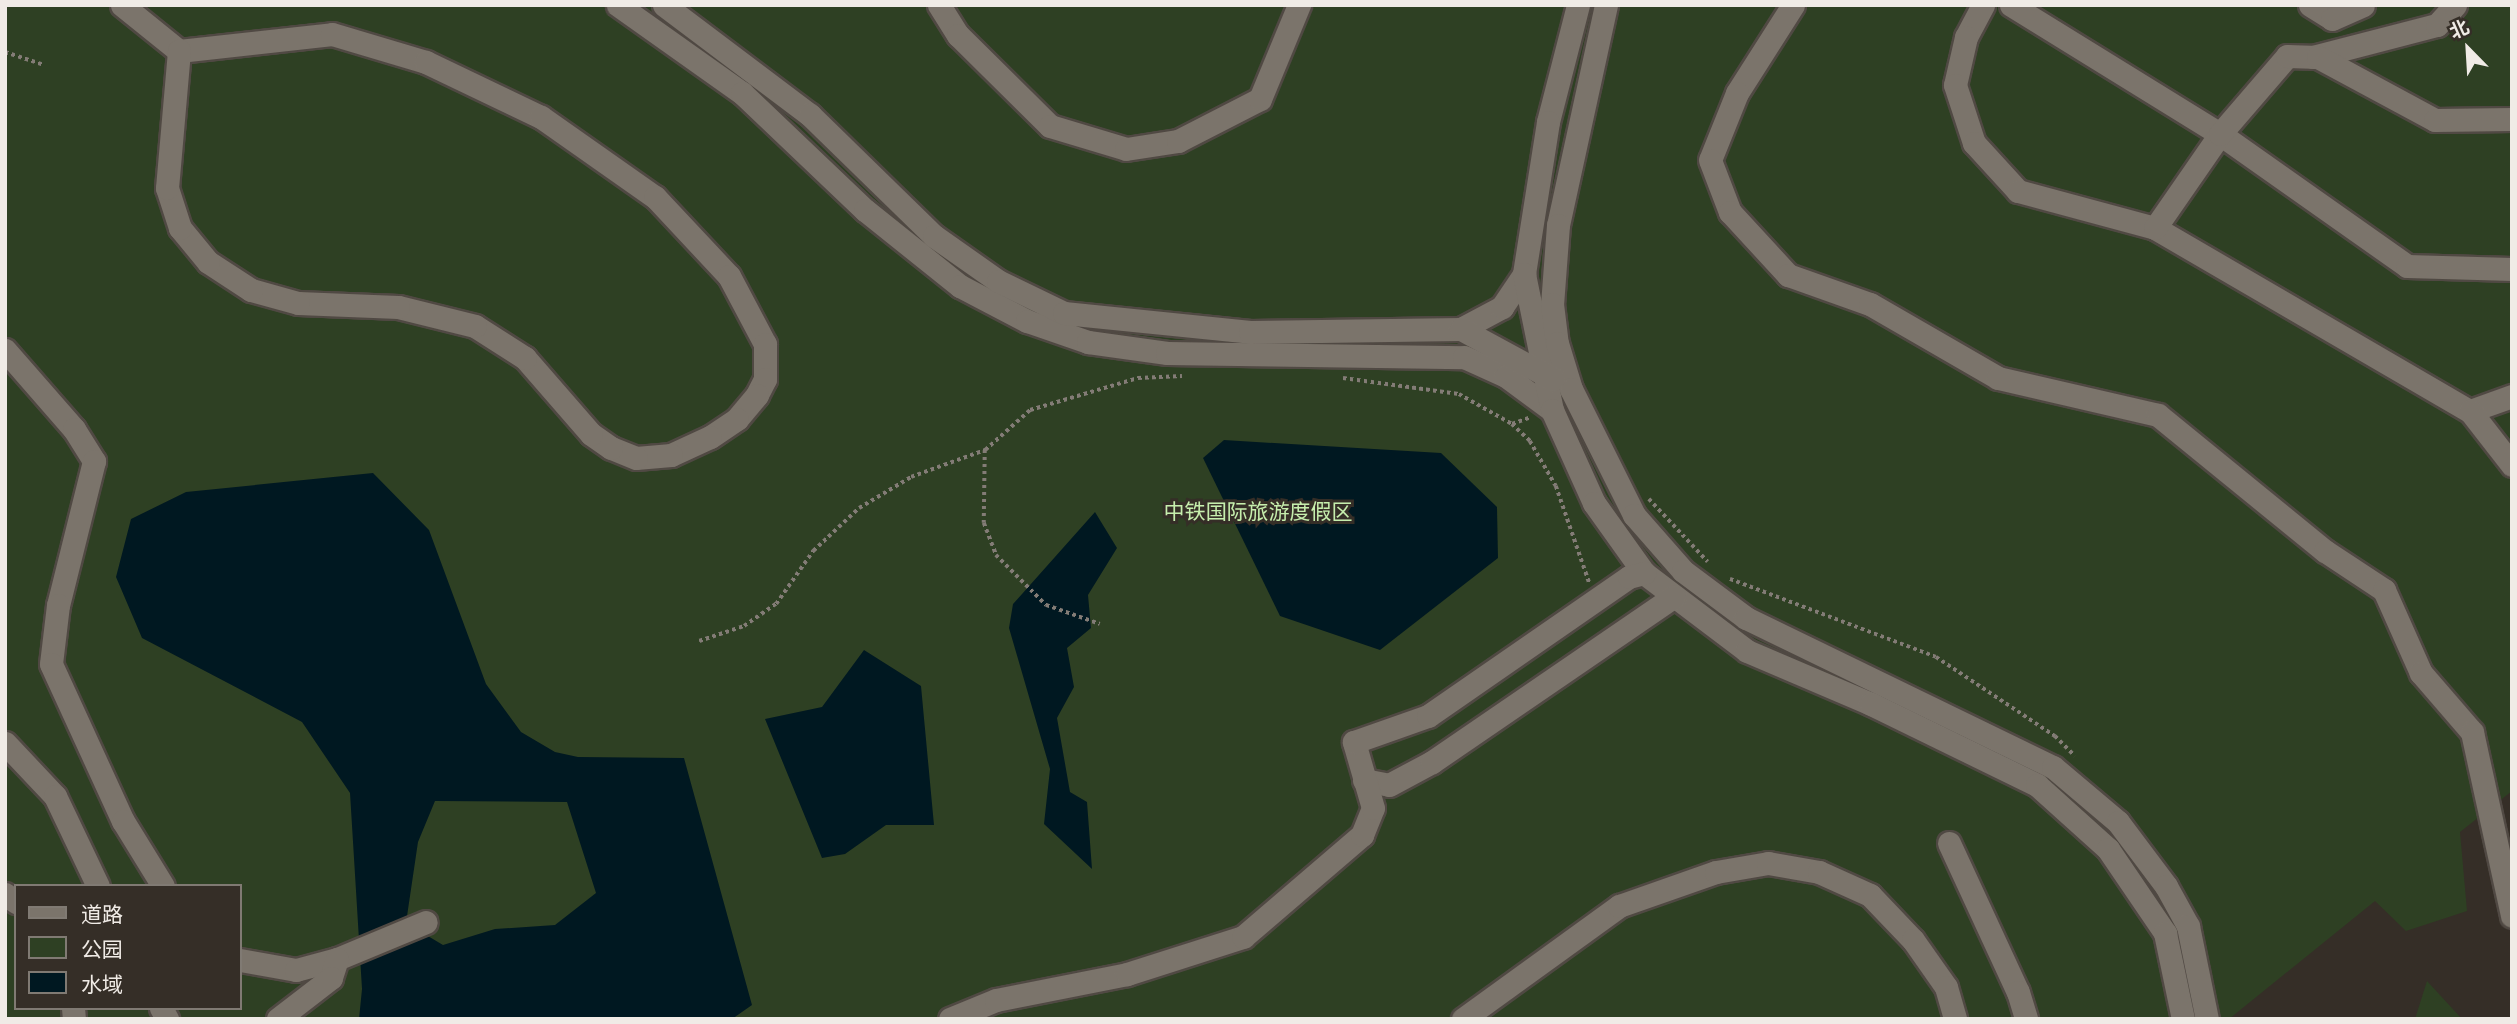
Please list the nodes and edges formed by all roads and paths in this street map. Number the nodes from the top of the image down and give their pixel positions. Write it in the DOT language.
graph roads {
  1 [pos="122,5"];
  2 [pos="618,5"];
  3 [pos="664,5"];
  4 [pos="939,5"];
  5 [pos="1299,5"];
  6 [pos="1578,5"];
  7 [pos="1605,5"];
  8 [pos="1793,5"];
  9 [pos="1983,5"];
  10 [pos="2011,5"];
  11 [pos="2310,5"];
  12 [pos="2363,5"];
  13 [pos="2455,5"];
  14 [pos="179,51"];
  15 [pos="5,52"];
  16 [pos="2313,57"];
  17 [pos="44,65"];
  18 [pos="2512,119"];
  19 [pos="2220,134"];
  20 [pos="2155,228"];
  21 [pos="2512,269"];
  22 [pos="1524,274"];
  23 [pos="1551,281"];
  24 [pos="1529,302"];
  25 [pos="1461,328"];
  26 [pos="1482,341"];
  27 [pos="5,350"];
  28 [pos="1464,357"];
  29 [pos="1193,375"];
  30 [pos="1545,375"];
  31 [pos="1332,377"];
  32 [pos="1571,389"];
  33 [pos="2512,396"];
  34 [pos="1552,410"];
  35 [pos="2470,411"];
  36 [pos="1513,424"];
  37 [pos="985,450"];
  38 [pos="2512,465"];
  39 [pos="1639,490"];
  40 [pos="1709,564"];
  41 [pos="1644,573"];
  42 [pos="1718,574"];
  43 [pos="1674,596"];
  44 [pos="1596,600"];
  45 [pos="1100,624"];
  46 [pos="699,641"];
  47 [pos="5,743"];
  48 [pos="2080,762"];
  49 [pos="1364,780"];
  50 [pos="1949,843"];
  51 [pos="97,884"];
  52 [pos="162,884"];
  53 [pos="2512,916"];
  54 [pos="426,922"];
  55 [pos="337,959"];
  56 [pos="242,961"];
  57 [pos="278,1019"];
  58 [pos="950,1019"];
  59 [pos="1463,1019"];
  60 [pos="1955,1019"];
  61 [pos="2026,1019"];
  62 [pos="2183,1019"];
  63 [pos="2207,1019"];
  1 -- 14 [label="street"];
  2 -- 28 [label="street"];
  3 -- 25 [label="street"];
  4 -- 5 [label="street"];
  6 -- 22 [label="street"];
  7 -- 23 [label="street"];
  8 -- 53 [label="street"];
  9 -- 20 [label="street"];
  10 -- 19 [label="street"];
  11 -- 12 [label="street"];
  13 -- 16 [label="street"];
  14 -- 14 [label="street"];
  15 -- 17 [label="path"];
  16 -- 18 [label="street"];
  16 -- 19 [label="street"];
  19 -- 20 [label="street"];
  19 -- 21 [label="street"];
  20 -- 35 [label="street"];
  22 -- 24 [label="street"];
  22 -- 25 [label="street"];
  23 -- 24 [label="street"];
  23 -- 32 [label="street"];
  24 -- 26 [label="street"];
  24 -- 30 [label="street"];
  25 -- 26 [label="street"];
  26 -- 28 [label="street"];
  26 -- 30 [label="street"];
  27 -- 52 [label="street"];
  28 -- 34 [label="street"];
  29 -- 37 [label="path"];
  30 -- 32 [label="street"];
  30 -- 34 [label="street"];
  31 -- 36 [label="path"];
  32 -- 63 [label="street"];
  33 -- 35 [label="street"];
  34 -- 36 [label="path"];
  34 -- 41 [label="street"];
  35 -- 38 [label="street"];
  36 -- 44 [label="path"];
  37 -- 45 [label="path"];
  37 -- 46 [label="path"];
  39 -- 40 [label="path"];
  41 -- 43 [label="street"];
  41 -- 44 [label="street"];
  42 -- 48 [label="path"];
  43 -- 49 [label="street"];
  43 -- 62 [label="street"];
  44 -- 49 [label="street"];
  47 -- 51 [label="street"];
  49 -- 58 [label="street"];
  50 -- 61 [label="street"];
  54 -- 55 [label="street"];
  55 -- 56 [label="street"];
  55 -- 57 [label="street"];
  59 -- 60 [label="street"];
}
